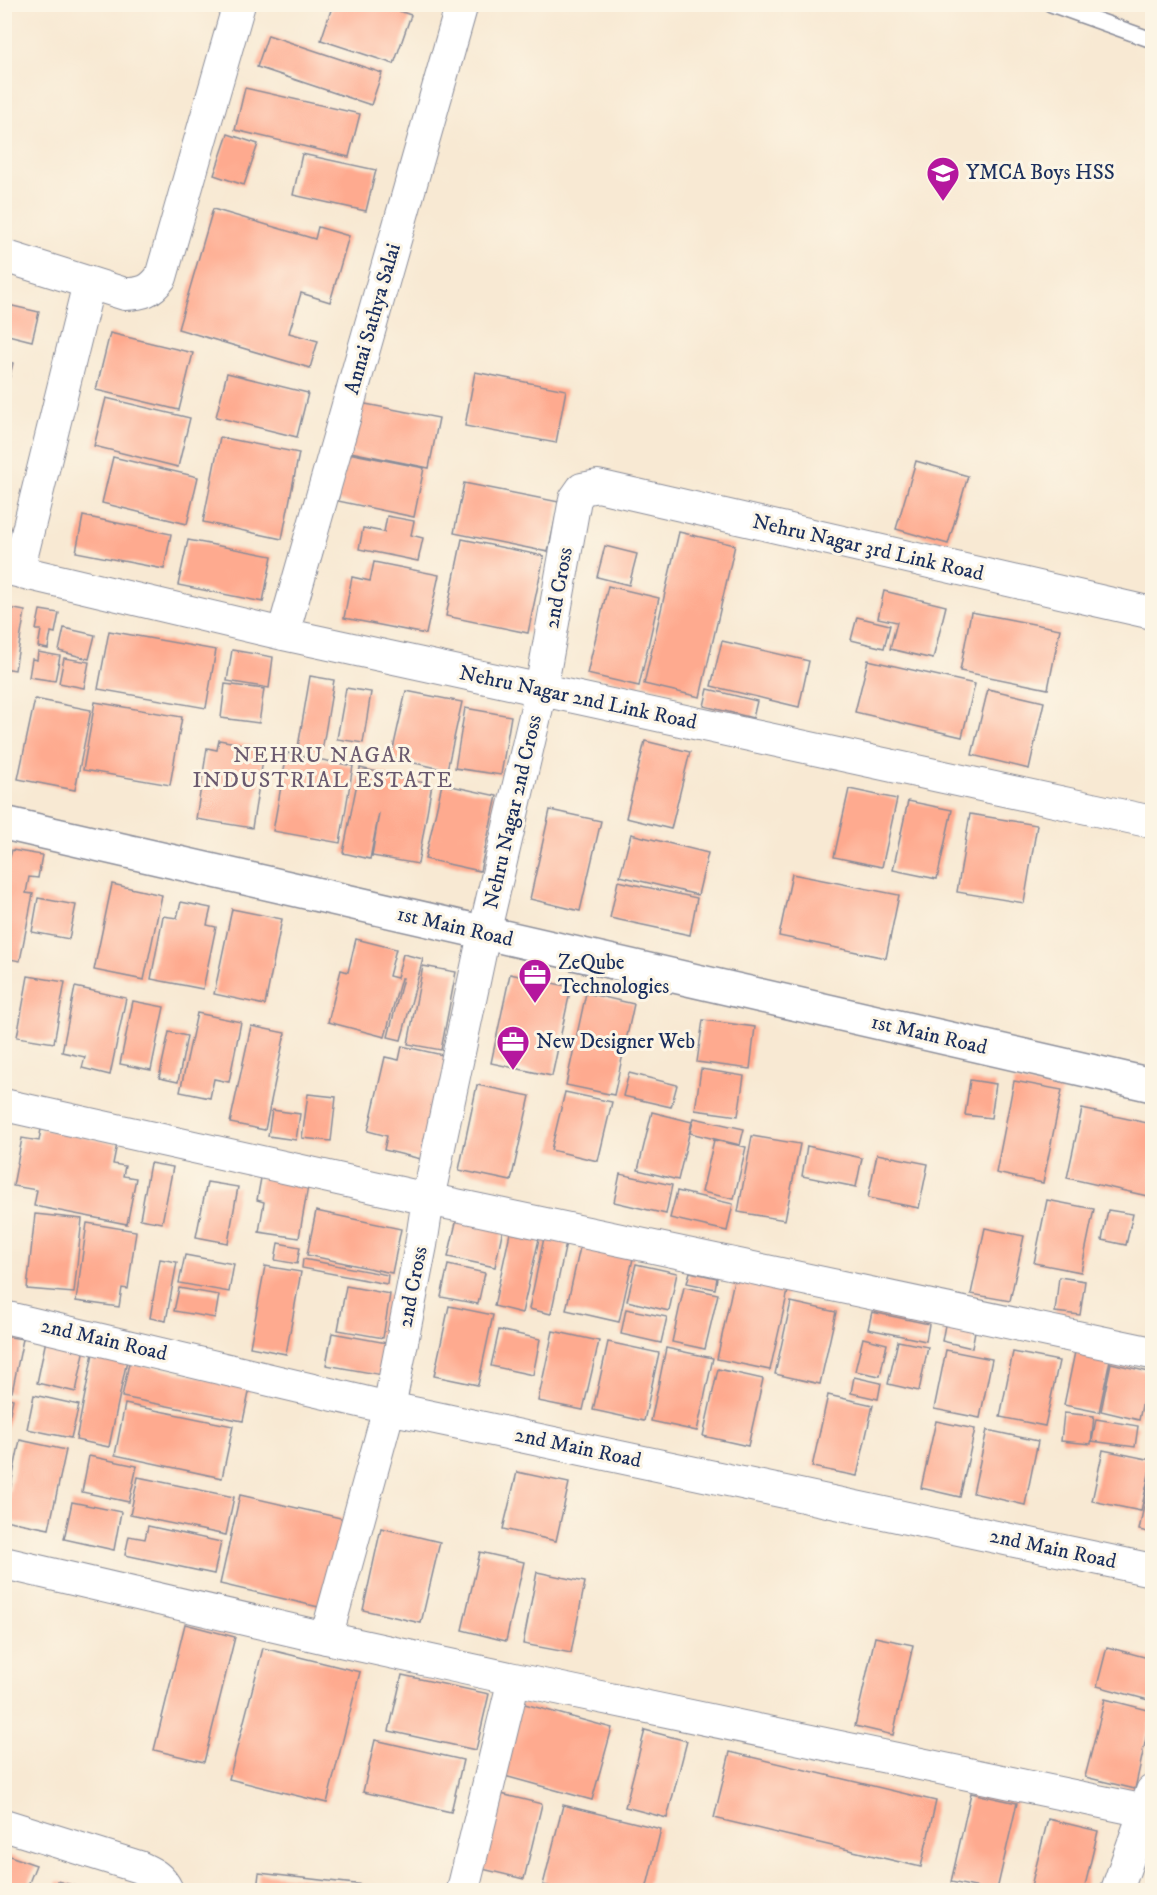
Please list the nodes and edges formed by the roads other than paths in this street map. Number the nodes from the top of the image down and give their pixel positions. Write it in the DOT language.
graph roads {
  1 [pos="239,4"];
  2 [pos="462,4"];
  3 [pos="1051,4"];
  4 [pos="1152,40"];
  5 [pos="4,256"];
  6 [pos="89,283"];
  7 [pos="582,489"];
  8 [pos="11,570"];
  9 [pos="1152,613"];
  10 [pos="283,634"];
  11 [pos="541,690"];
  12 [pos="1152,822"];
  13 [pos="4,823"];
  14 [pos="484,934"];
  15 [pos="1152,1085"];
  16 [pos="4,1105"];
  17 [pos="428,1199"];
  18 [pos="4,1317"];
  19 [pos="1152,1353"];
  20 [pos="389,1408"];
  21 [pos="4,1563"];
  22 [pos="1152,1570"];
  23 [pos="326,1638"];
  24 [pos="514,1679"];
  25 [pos="1149,1801"];
  26 [pos="4,1825"];
  27 [pos="167,1890"];
  28 [pos="463,1890"];
  29 [pos="1117,1890"];
  1 -- 6 [label="street"];
  2 -- 10 [label="street, Annai Sathya Salai"];
  3 -- 4 [label="lane"];
  5 -- 6 [label="street"];
  6 -- 8 [label="street"];
  7 -- 9 [label="street, Nehru Nagar 3rd Link Road"];
  7 -- 11 [label="street, 2nd Cross"];
  8 -- 10 [label="street, Nehru Nagar 2nd Link Road"];
  10 -- 11 [label="street, Nehru Nagar 2nd Link Road"];
  11 -- 12 [label="street, Nehru Nagar 2nd Link Road"];
  11 -- 14 [label="street, Nehru Nagar 2nd Cross"];
  13 -- 14 [label="street, 1st Main Road"];
  14 -- 15 [label="street, 1st Main Road"];
  14 -- 17 [label="street, 2nd Cross"];
  16 -- 17 [label="street"];
  17 -- 19 [label="street"];
  17 -- 20 [label="street, 2nd Cross"];
  18 -- 20 [label="street, 2nd Main Road"];
  20 -- 22 [label="street, 2nd Main Road"];
  20 -- 23 [label="street, 2nd Cross"];
  21 -- 23 [label="street"];
  23 -- 24 [label="street"];
  24 -- 25 [label="street"];
  24 -- 28 [label="street"];
  25 -- 29 [label="street"];
  26 -- 27 [label="street"];
}
